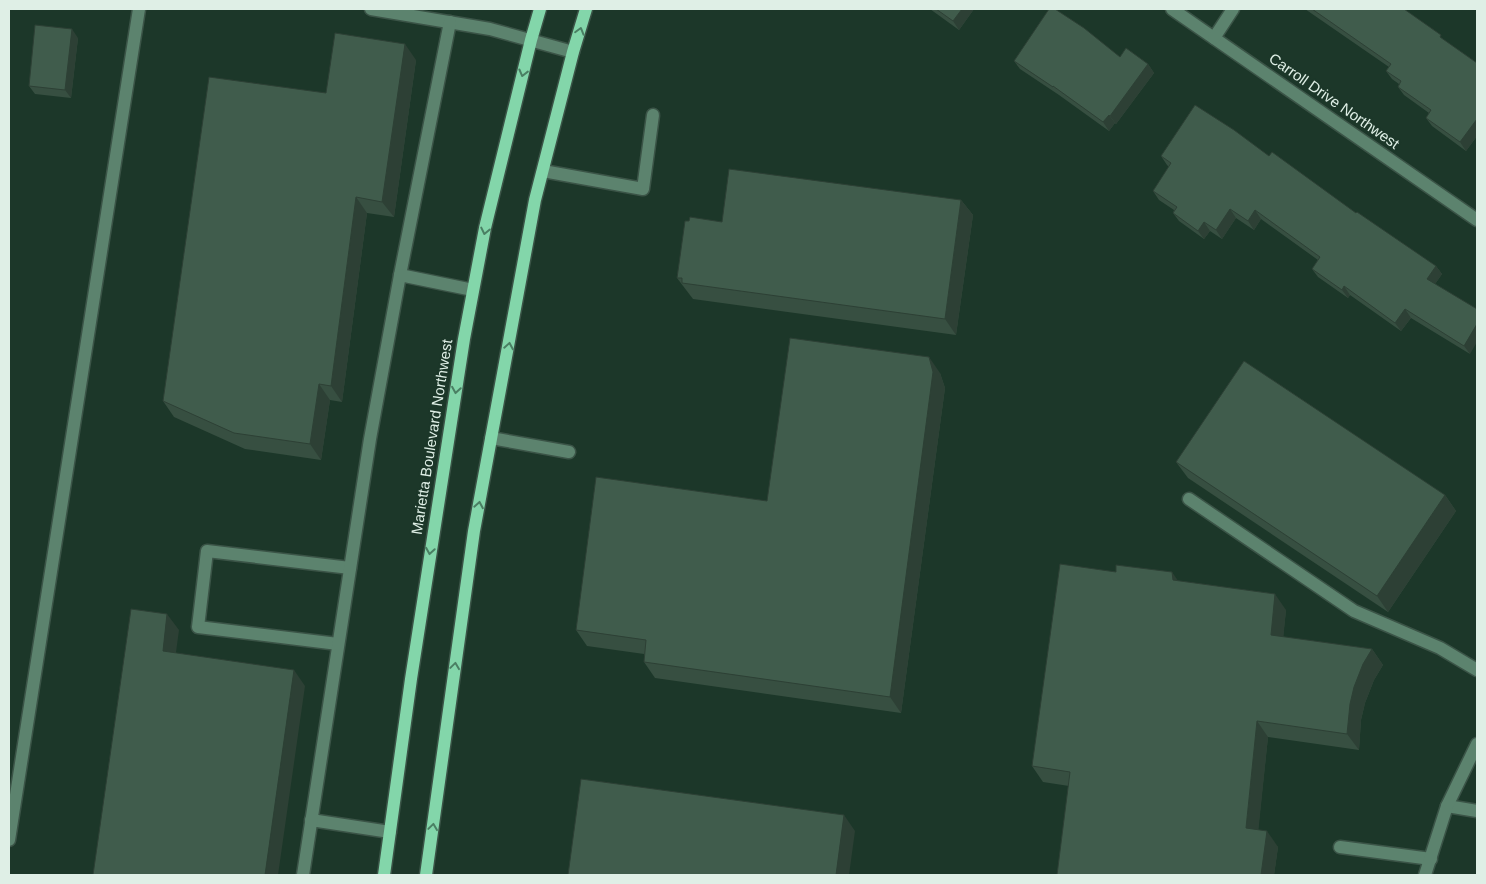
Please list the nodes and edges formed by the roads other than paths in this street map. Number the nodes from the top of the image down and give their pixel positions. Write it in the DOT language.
graph roads {
  1 [pos="139,9"];
  2 [pos="371,9"];
  3 [pos="540,9"];
  4 [pos="586,9"];
  5 [pos="1172,9"];
  6 [pos="1233,9"];
  7 [pos="390,10"];
  8 [pos="450,22"];
  9 [pos="1214,38"];
  10 [pos="531,40"];
  11 [pos="573,52"];
  12 [pos="653,114"];
  13 [pos="543,171"];
  14 [pos="1477,220"];
  15 [pos="400,275"];
  16 [pos="474,290"];
  17 [pos="492,438"];
  18 [pos="569,452"];
  19 [pos="1189,498"];
  20 [pos="350,568"];
  21 [pos="338,644"];
  22 [pos="1477,670"];
  23 [pos="1477,744"];
  24 [pos="1447,806"];
  25 [pos="1477,811"];
  26 [pos="312,820"];
  27 [pos="390,832"];
  28 [pos="9,840"];
  29 [pos="1340,847"];
  30 [pos="1431,859"];
  31 [pos="303,875"];
  32 [pos="384,875"];
  33 [pos="426,875"];
  34 [pos="1426,875"];
  1 -- 28 [label="street"];
  2 -- 7 [label="street"];
  3 -- 10 [label="main road, Marietta Boulevard Northwest"];
  11 -- 4 [label="main road, one-way"];
  5 -- 9 [label="street, Carroll Drive Northwest"];
  6 -- 9 [label="street"];
  7 -- 8 [label="street"];
  8 -- 10 [label="street"];
  8 -- 15 [label="street"];
  9 -- 14 [label="street, Carroll Drive Northwest"];
  10 -- 11 [label="street"];
  10 -- 16 [label="main road, Marietta Boulevard Northwest, one-way"];
  11 -- 13 [label="main road"];
  12 -- 13 [label="street"];
  17 -- 13 [label="main road, one-way"];
  15 -- 16 [label="street"];
  15 -- 20 [label="street"];
  16 -- 27 [label="main road, Marietta Boulevard Northwest, one-way"];
  17 -- 18 [label="street"];
  33 -- 17 [label="main road, one-way"];
  19 -- 22 [label="street"];
  20 -- 21 [label="street"];
  20 -- 21 [label="street"];
  21 -- 26 [label="street"];
  23 -- 24 [label="street"];
  24 -- 25 [label="street"];
  24 -- 30 [label="street"];
  26 -- 27 [label="street"];
  26 -- 31 [label="street"];
  27 -- 32 [label="main road, Marietta Boulevard Northwest"];
  29 -- 30 [label="street"];
  30 -- 34 [label="street"];
}
